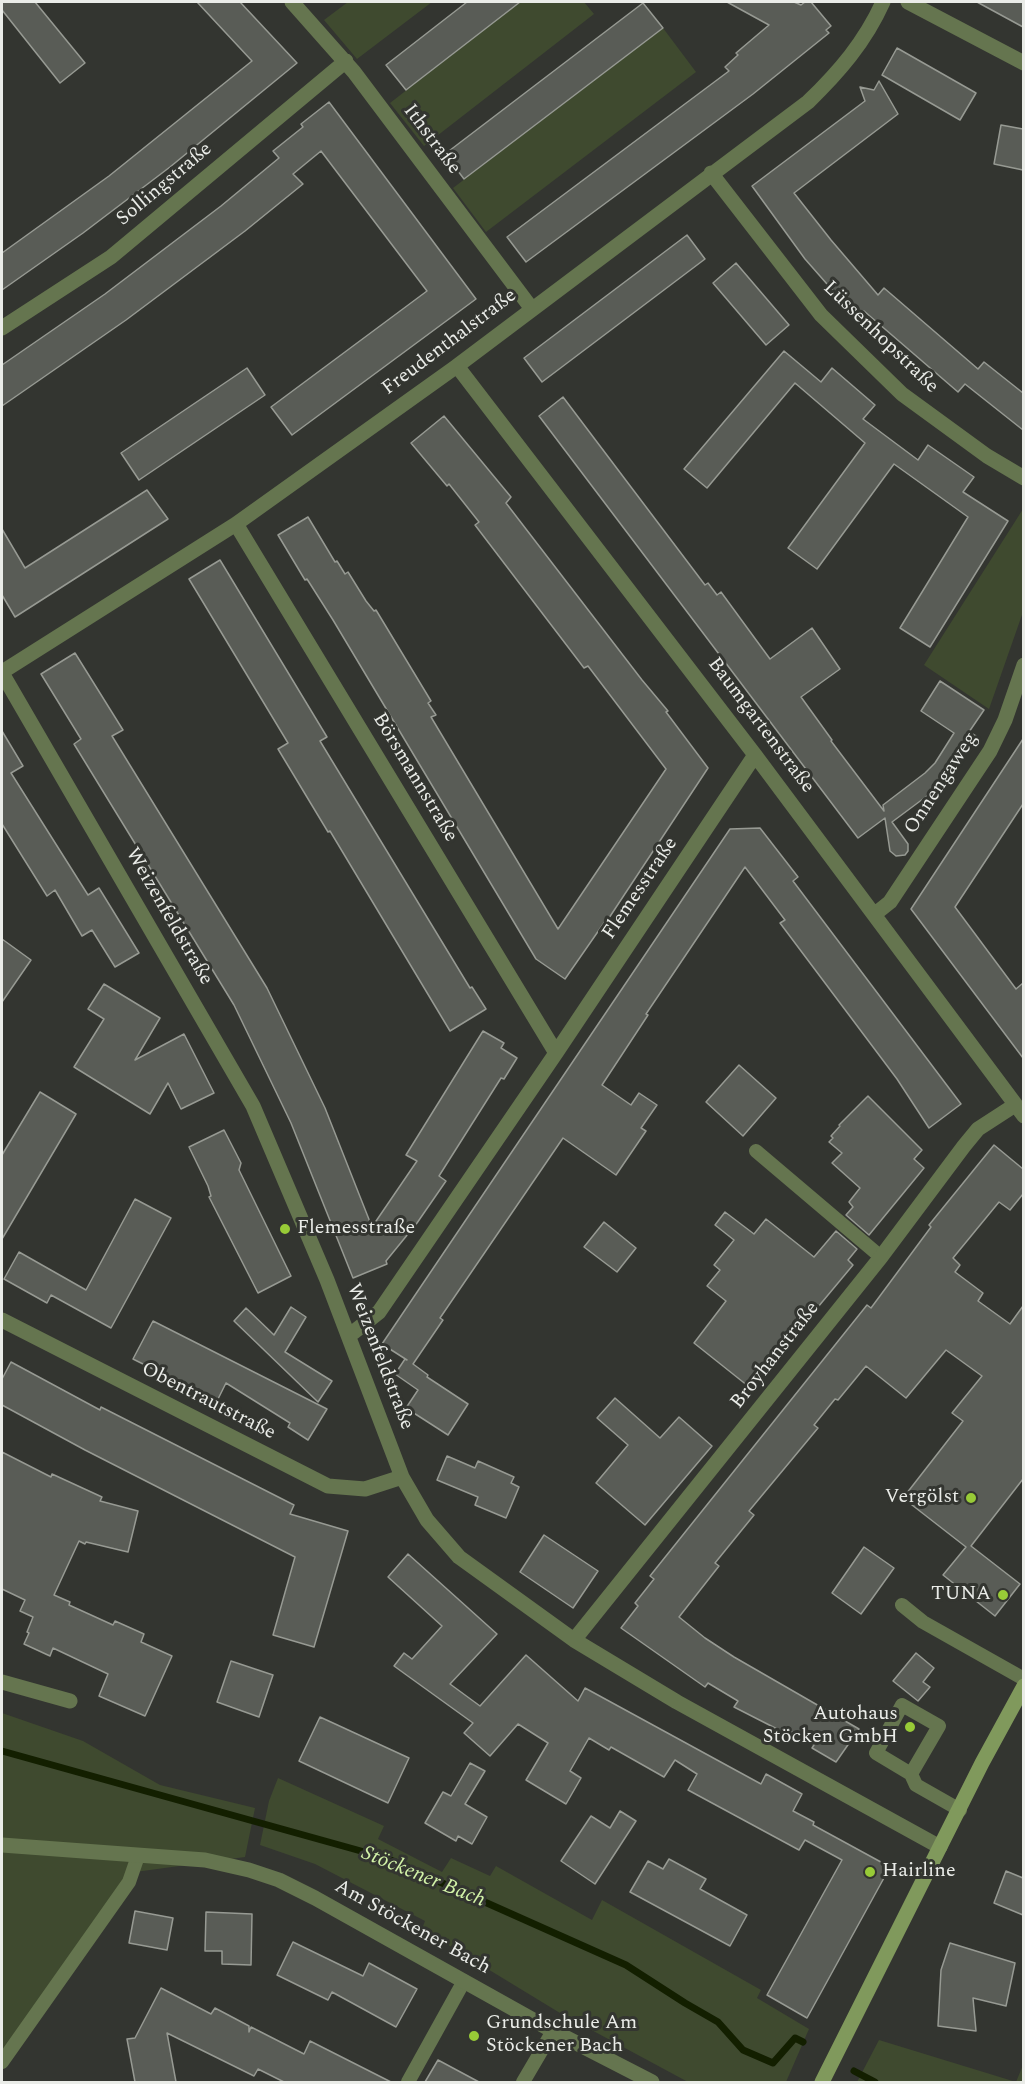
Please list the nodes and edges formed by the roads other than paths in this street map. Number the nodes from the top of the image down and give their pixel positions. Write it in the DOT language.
graph roads {
  1 [pos="292,2"];
  2 [pos="883,2"];
  3 [pos="908,2"];
  4 [pos="346,61"];
  5 [pos="1023,63"];
  6 [pos="711,173"];
  7 [pos="532,309"];
  8 [pos="2,328"];
  9 [pos="457,366"];
  10 [pos="1023,478"];
  11 [pos="236,524"];
  12 [pos="1023,665"];
  13 [pos="2,672"];
  14 [pos="755,755"];
  15 [pos="875,914"];
  16 [pos="556,1053"];
  17 [pos="1019,1111"];
  18 [pos="756,1151"];
  19 [pos="881,1257"];
  20 [pos="2,1320"];
  21 [pos="350,1335"];
  22 [pos="402,1477"];
  23 [pos="902,1605"];
  24 [pos="574,1640"];
  25 [pos="1023,1679"];
  26 [pos="2,1682"];
  27 [pos="1023,1686"];
  28 [pos="69,1701"];
  29 [pos="912,1774"];
  30 [pos="960,1810"];
  31 [pos="2,1845"];
  32 [pos="940,1847"];
  33 [pos="138,1856"];
  34 [pos="464,1981"];
  35 [pos="553,2031"];
  36 [pos="2,2062"];
  37 [pos="408,2082"];
  38 [pos="523,2082"];
  39 [pos="652,2082"];
  40 [pos="822,2082"];
  1 -- 4 [label="street, Ithstraße"];
  2 -- 6 [label="street, Freudenthalstraße"];
  3 -- 5 [label="street"];
  4 -- 7 [label="street, Ithstraße"];
  4 -- 8 [label="street, Sollingstraße"];
  6 -- 7 [label="street, Freudenthalstraße"];
  6 -- 10 [label="street, Lüssenhopstraße"];
  7 -- 9 [label="street, Freudenthalstraße"];
  9 -- 11 [label="street, Freudenthalstraße"];
  9 -- 14 [label="street, Baumgartenstraße"];
  11 -- 13 [label="street, Freudenthalstraße"];
  11 -- 16 [label="street, Börsmannstraße"];
  12 -- 15 [label="street, Onnengaweg"];
  13 -- 21 [label="street, Weizenfeldstraße"];
  14 -- 15 [label="street, Baumgartenstraße"];
  14 -- 16 [label="street, Flemesstraße"];
  15 -- 17 [label="street, Baumgartenstraße"];
  16 -- 21 [label="street, Flemesstraße"];
  17 -- 19 [label="street, Broyhanstraße"];
  18 -- 19 [label="lane"];
  19 -- 24 [label="street, Broyhanstraße"];
  20 -- 22 [label="street, Obentrautstraße"];
  21 -- 22 [label="street, Weizenfeldstraße"];
  22 -- 24 [label="street, Weizenfeldstraße"];
  23 -- 25 [label="lane"];
  24 -- 32 [label="street, Weizenfeldstraße"];
  26 -- 28 [label="street"];
  27 -- 30 [label="street"];
  29 -- 29 [label="lane"];
  29 -- 30 [label="lane"];
  30 -- 32 [label="street"];
  31 -- 33 [label="street, Am Stöckener Bach"];
  32 -- 40 [label="street"];
  33 -- 34 [label="street, Am Stöckener Bach"];
  33 -- 36 [label="lane"];
  34 -- 35 [label="street, Am Stöckener Bach"];
  34 -- 37 [label="lane"];
  35 -- 38 [label="lane"];
  35 -- 39 [label="street, Am Stöckener Bach"];
}
